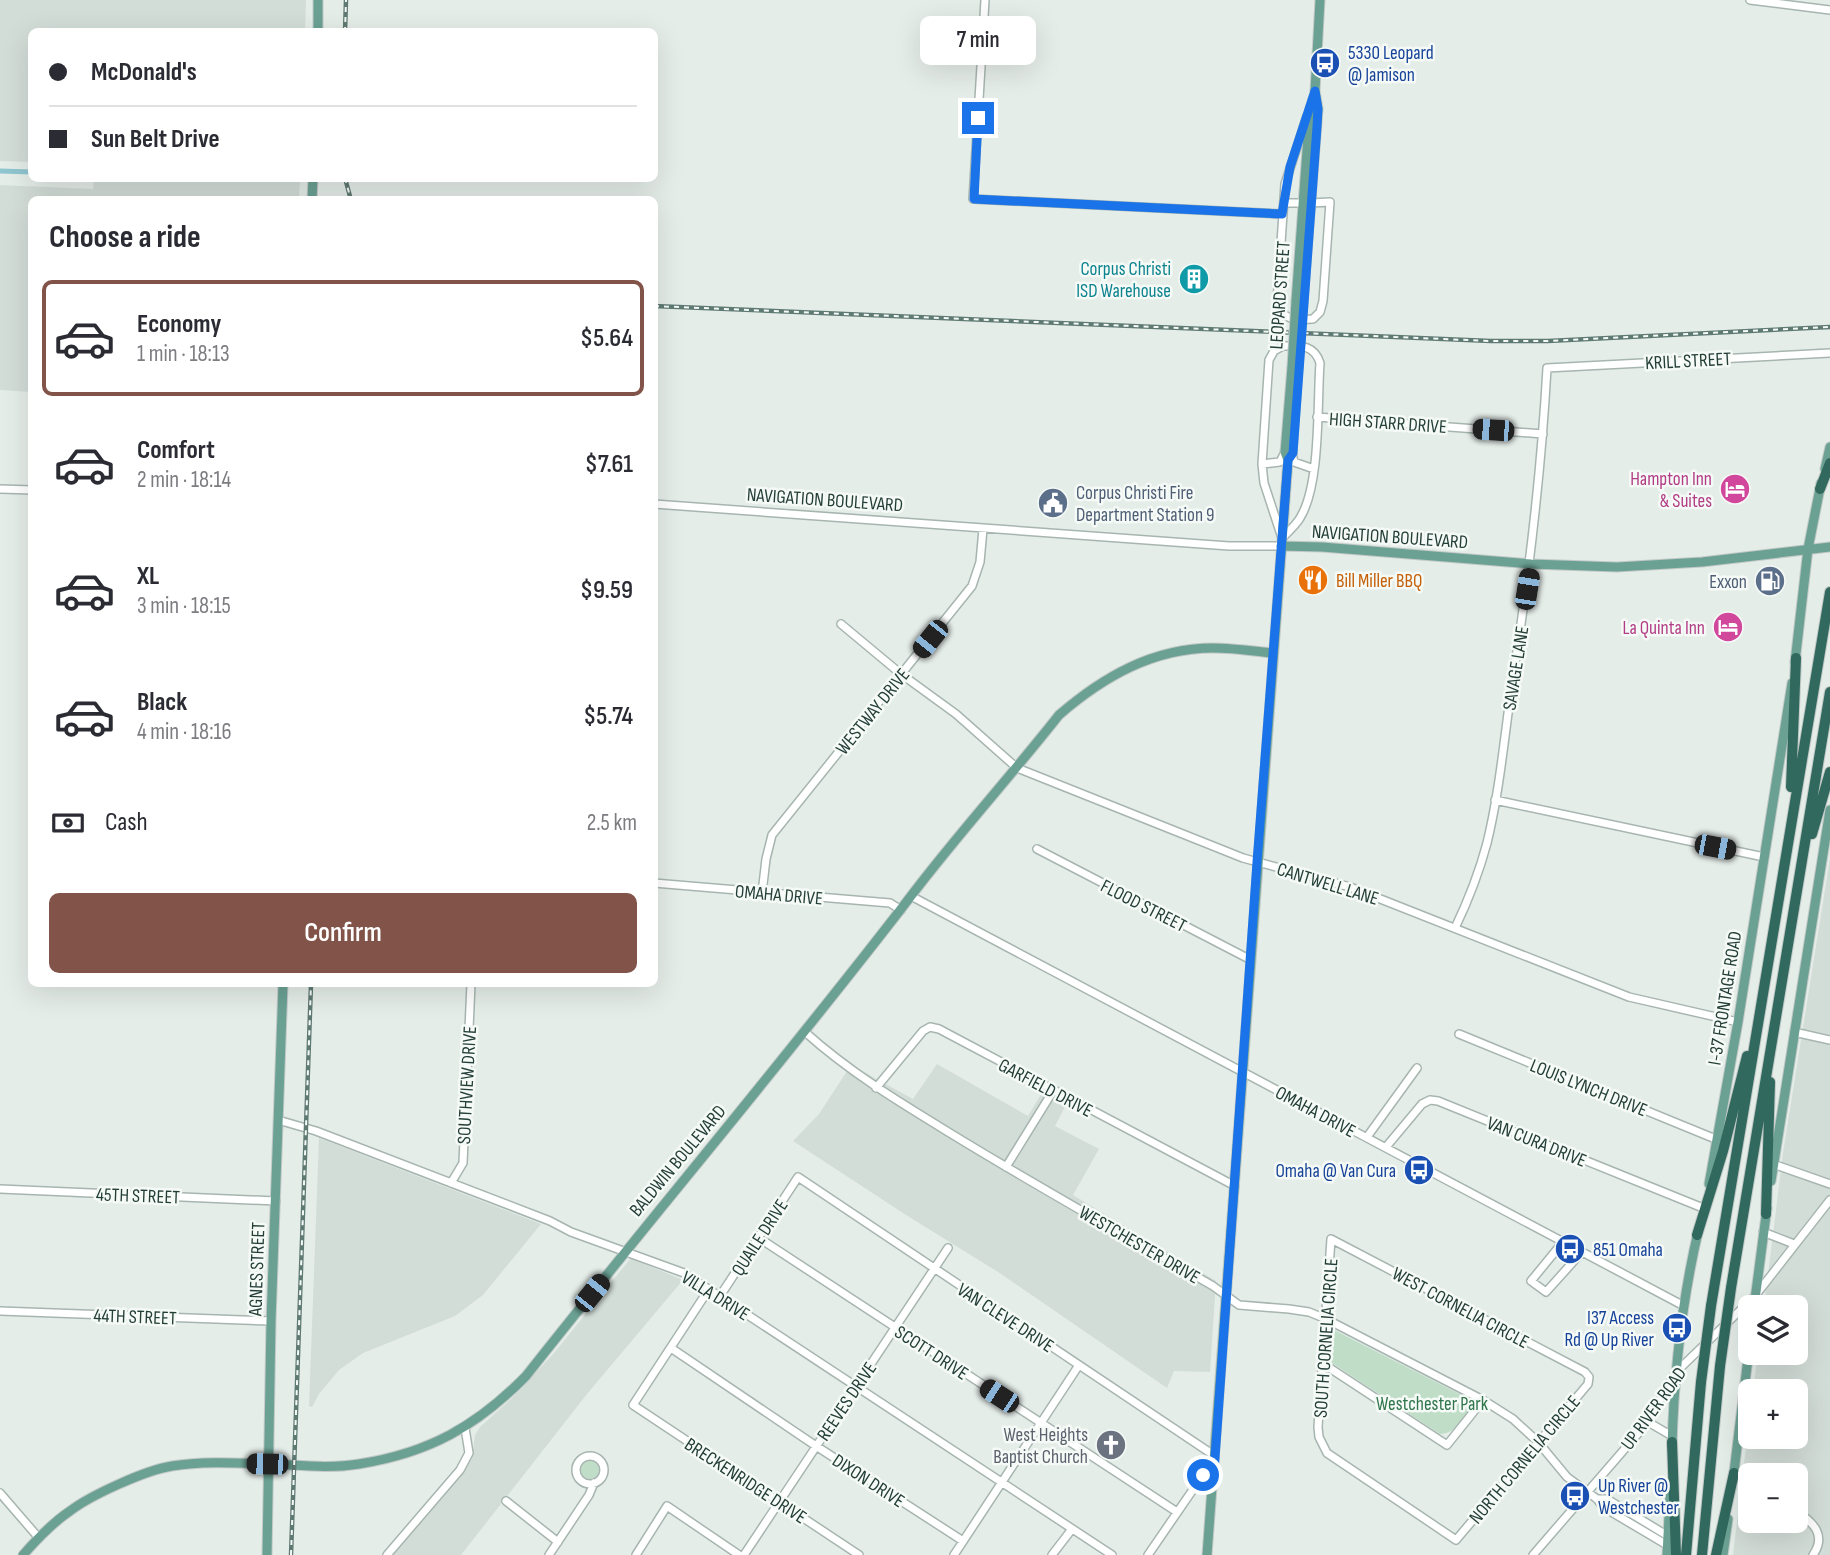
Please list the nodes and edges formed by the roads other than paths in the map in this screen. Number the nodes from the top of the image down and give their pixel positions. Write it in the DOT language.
graph roads {
  1 [pos="318,0"];
  2 [pos="985,0"];
  3 [pos="1320,0"];
  4 [pos="1751,0"];
  5 [pos="1830,10"];
  6 [pos="317,28"];
  7 [pos="1315,91"];
  8 [pos="1310,109"];
  9 [pos="1284,203"];
  10 [pos="1307,203"];
  11 [pos="1282,214"];
  12 [pos="1830,353"];
  13 [pos="1547,368"];
  14 [pos="1317,417"];
  15 [pos="1543,434"];
  16 [pos="1830,447"];
  17 [pos="1289,455"];
  18 [pos="1830,463"];
  19 [pos="1262,464"];
  20 [pos="1314,469"];
  21 [pos="0,489"];
  22 [pos="1820,489"];
  23 [pos="28,490"];
  24 [pos="658,504"];
  25 [pos="983,528"];
  26 [pos="1282,542"];
  27 [pos="1830,548"];
  28 [pos="1808,550"];
  29 [pos="1531,564"];
  30 [pos="1830,592"];
  31 [pos="841,624"];
  32 [pos="1272,653"];
  33 [pos="1796,658"];
  34 [pos="901,674"];
  35 [pos="1830,692"];
  36 [pos="1017,768"];
  37 [pos="1830,772"];
  38 [pos="1495,800"];
  39 [pos="1830,810"];
  40 [pos="1789,826"];
  41 [pos="1037,849"];
  42 [pos="1764,857"];
  43 [pos="1257,862"];
  44 [pos="1825,870"];
  45 [pos="1800,874"];
  46 [pos="658,883"];
  47 [pos="762,893"];
  48 [pos="911,897"];
  49 [pos="901,910"];
  50 [pos="1455,928"];
  51 [pos="1251,960"];
  52 [pos="1768,967"];
  53 [pos="283,987"];
  54 [pos="471,987"];
  55 [pos="1777,1008"];
  56 [pos="1738,1022"];
  57 [pos="805,1032"];
  58 [pos="1794,1032"];
  59 [pos="1459,1034"];
  60 [pos="1830,1040"];
  61 [pos="1417,1068"];
  62 [pos="1243,1072"];
  63 [pos="876,1088"];
  64 [pos="1053,1091"];
  65 [pos="278,1120"];
  66 [pos="1367,1137"];
  67 [pos="1718,1140"];
  68 [pos="1386,1147"];
  69 [pos="1773,1164"];
  70 [pos="1006,1167"];
  71 [pos="799,1177"];
  72 [pos="451,1183"];
  73 [pos="1830,1184"];
  74 [pos="1235,1186"];
  75 [pos="0,1189"];
  76 [pos="1830,1200"];
  77 [pos="276,1201"];
  78 [pos="1703,1208"];
  79 [pos="1766,1214"];
  80 [pos="1763,1233"];
  81 [pos="1697,1235"];
  82 [pos="759,1238"];
  83 [pos="1331,1239"];
  84 [pos="1563,1242"];
  85 [pos="1794,1244"];
  86 [pos="948,1248"];
  87 [pos="625,1251"];
  88 [pos="1582,1252"];
  89 [pos="934,1269"];
  90 [pos="709,1289"];
  91 [pos="1755,1295"];
  92 [pos="1756,1295"];
  93 [pos="720,1296"];
  94 [pos="1227,1297"];
  95 [pos="1684,1306"];
  96 [pos="0,1311"];
  97 [pos="1738,1312"];
  98 [pos="1326,1319"];
  99 [pos="271,1321"];
  100 [pos="895,1328"];
  101 [pos="671,1348"];
  102 [pos="1322,1363"];
  103 [pos="1079,1365"];
  104 [pos="1747,1365"];
  105 [pos="1675,1373"];
  106 [pos="1588,1377"];
  107 [pos="856,1386"];
  108 [pos="1483,1400"];
  109 [pos="633,1405"];
  110 [pos="1648,1422"];
  111 [pos="1041,1423"];
  112 [pos="465,1428"];
  113 [pos="1672,1439"];
  114 [pos="1538,1442"];
  115 [pos="816,1446"];
  116 [pos="1215,1456"];
  117 [pos="267,1464"];
  118 [pos="1214,1471"];
  119 [pos="1734,1473"];
  120 [pos="1738,1476"];
  121 [pos="1002,1482"];
  122 [pos="594,1483"];
  123 [pos="0,1493"];
  124 [pos="1587,1493"];
  125 [pos="506,1501"];
  126 [pos="779,1502"];
  127 [pos="1177,1512"];
  128 [pos="1808,1519"];
  129 [pos="1072,1529"];
  130 [pos="38,1537"];
  131 [pos="1457,1539"];
  132 [pos="963,1541"];
  133 [pos="558,1542"];
  134 [pos="1667,1545"];
  135 [pos="23,1555"];
  136 [pos="267,1555"];
  137 [pos="387,1555"];
  138 [pos="549,1555"];
  139 [pos="636,1555"];
  140 [pos="738,1555"];
  141 [pos="744,1555"];
  142 [pos="859,1555"];
  143 [pos="954,1555"];
  144 [pos="1052,1555"];
  145 [pos="1112,1555"];
  146 [pos="1148,1555"];
  147 [pos="1207,1555"];
  148 [pos="1533,1555"];
  149 [pos="1676,1555"];
  150 [pos="1686,1555"];
  151 [pos="1702,1555"];
  152 [pos="1716,1555"];
  153 [pos="1723,1555"];
  154 [pos="1813,1555"];
  1 -- 6 [label="main road"];
  2 -- 11 [label="street"];
  3 -- 7 [label="main road, LEOPARD STREET"];
  4 -- 5 [label="street"];
  7 -- 8 [label="main road, LEOPARD STREET"];
  7 -- 10 [label="main road, LEOPARD STREET"];
  8 -- 9 [label="street"];
  8 -- 10 [label="main road, LEOPARD STREET"];
  9 -- 10 [label="street"];
  9 -- 11 [label="street"];
  10 -- 11 [label="street"];
  10 -- 17 [label="main road, LEOPARD STREET, bridge"];
  12 -- 13 [label="street, KRILL STREET"];
  13 -- 15 [label="street, SAVAGE LANE"];
  14 -- 15 [label="street, HIGH STARR DRIVE"];
  14 -- 19 [label="street"];
  14 -- 20 [label="street"];
  15 -- 29 [label="street, SAVAGE LANE"];
  16 -- 22 [label="main road, I-37 FRONTAGE ROAD"];
  17 -- 19 [label="street"];
  17 -- 20 [label="street"];
  17 -- 26 [label="main road, LEOPARD STREET"];
  18 -- 22 [label="highway"];
  19 -- 26 [label="street"];
  20 -- 26 [label="street"];
  21 -- 23 [label="street"];
  22 -- 28 [label="main road, I-37 FRONTAGE ROAD"];
  24 -- 25 [label="street, NAVIGATION BOULEVARD"];
  25 -- 26 [label="street, NAVIGATION BOULEVARD"];
  25 -- 34 [label="street, WESTWAY DRIVE"];
  26 -- 29 [label="main road, NAVIGATION BOULEVARD"];
  26 -- 32 [label="main road, LEOPARD STREET"];
  27 -- 28 [label="main road, NAVIGATION BOULEVARD"];
  28 -- 29 [label="main road, NAVIGATION BOULEVARD"];
  28 -- 33 [label="main road, I-37 FRONTAGE ROAD"];
  29 -- 38 [label="street, SAVAGE LANE"];
  30 -- 40 [label="highway"];
  31 -- 34 [label="street, CANTWELL LANE"];
  32 -- 36 [label="main road, BALDWIN BOULEVARD"];
  32 -- 43 [label="main road, LEOPARD STREET"];
  33 -- 40 [label="highway"];
  33 -- 42 [label="main road, I-37 FRONTAGE ROAD"];
  34 -- 36 [label="street, CANTWELL LANE"];
  34 -- 47 [label="street, WESTWAY DRIVE"];
  35 -- 45 [label="highway"];
  36 -- 43 [label="street, CANTWELL LANE"];
  36 -- 48 [label="main road, BALDWIN BOULEVARD"];
  37 -- 45 [label="highway"];
  38 -- 42 [label="street"];
  38 -- 50 [label="street, SAVAGE LANE"];
  39 -- 44 [label="main road"];
  40 -- 52 [label="highway"];
  41 -- 51 [label="street, FLOOD STREET"];
  42 -- 56 [label="main road, I-37 FRONTAGE ROAD"];
  43 -- 50 [label="street, CANTWELL LANE"];
  43 -- 51 [label="main road, LEOPARD STREET"];
  44 -- 58 [label="main road"];
  45 -- 55 [label="highway"];
  46 -- 47 [label="street, OMAHA DRIVE"];
  47 -- 49 [label="street, OMAHA DRIVE"];
  48 -- 49 [label="main road, BALDWIN BOULEVARD"];
  48 -- 62 [label="street, OMAHA DRIVE"];
  49 -- 57 [label="main road, BALDWIN BOULEVARD"];
  50 -- 56 [label="street, CANTWELL LANE"];
  51 -- 62 [label="main road, LEOPARD STREET"];
  52 -- 81 [label="highway"];
  52 -- 150 [label="highway, bridge"];
  53 -- 65 [label="main road, AGNES STREET"];
  54 -- 72 [label="street, SOUTHVIEW DRIVE"];
  55 -- 79 [label="highway"];
  55 -- 151 [label="highway, bridge"];
  56 -- 67 [label="main road, I-37 FRONTAGE ROAD"];
  57 -- 63 [label="street, WESTCHESTER DRIVE"];
  57 -- 87 [label="main road, BALDWIN BOULEVARD"];
  58 -- 60 [label="street"];
  58 -- 69 [label="main road"];
  59 -- 67 [label="street, LOUIS LYNCH DRIVE"];
  61 -- 66 [label="street"];
  62 -- 66 [label="street, OMAHA DRIVE"];
  62 -- 74 [label="main road, LEOPARD STREET"];
  63 -- 64 [label="street, GARFIELD DRIVE"];
  63 -- 70 [label="street, WESTCHESTER DRIVE"];
  64 -- 70 [label="street"];
  64 -- 74 [label="street, GARFIELD DRIVE"];
  65 -- 72 [label="street, VILLA DRIVE"];
  65 -- 77 [label="main road, AGNES STREET"];
  66 -- 68 [label="street, OMAHA DRIVE"];
  67 -- 78 [label="main road, I-37 FRONTAGE ROAD"];
  68 -- 78 [label="street, VAN CURA DRIVE"];
  68 -- 84 [label="street, OMAHA DRIVE"];
  69 -- 73 [label="street"];
  69 -- 79 [label="main road"];
  70 -- 94 [label="street, WESTCHESTER DRIVE"];
  71 -- 82 [label="street, QUAILE DRIVE"];
  71 -- 89 [label="street, VAN CLEVE DRIVE"];
  72 -- 87 [label="street, VILLA DRIVE"];
  74 -- 94 [label="main road, LEOPARD STREET"];
  75 -- 77 [label="street, 45TH STREET"];
  76 -- 85 [label="street, UP RIVER ROAD"];
  77 -- 99 [label="main road, AGNES STREET"];
  78 -- 81 [label="main road, I-37 FRONTAGE ROAD"];
  79 -- 80 [label="main road"];
  80 -- 85 [label="street"];
  80 -- 91 [label="main road"];
  81 -- 95 [label="main road, I-37 FRONTAGE ROAD"];
  82 -- 93 [label="street, QUAILE DRIVE"];
  82 -- 100 [label="street, SCOTT DRIVE"];
  83 -- 98 [label="street, SOUTH CORNELIA CIRCLE"];
  83 -- 106 [label="street, WEST CORNELIA CIRCLE"];
  84 -- 88 [label="street, OMAHA DRIVE"];
  84 -- 88 [label="street"];
  85 -- 92 [label="street, UP RIVER ROAD"];
  86 -- 89 [label="street, REEVES DRIVE"];
  87 -- 90 [label="street, VILLA DRIVE"];
  87 -- 112 [label="main road, BALDWIN BOULEVARD"];
  88 -- 95 [label="street, OMAHA DRIVE"];
  89 -- 100 [label="street, REEVES DRIVE"];
  89 -- 103 [label="street, VAN CLEVE DRIVE"];
  90 -- 93 [label="street, VILLA DRIVE"];
  90 -- 101 [label="street, QUAILE DRIVE"];
  93 -- 107 [label="street, VILLA DRIVE"];
  94 -- 98 [label="street, WESTCHESTER DRIVE"];
  94 -- 116 [label="main road, LEOPARD STREET"];
  95 -- 105 [label="main road, I-37 FRONTAGE ROAD"];
  96 -- 99 [label="street, 44TH STREET"];
  97 -- 105 [label="street, UP RIVER ROAD"];
  98 -- 102 [label="street, SOUTH CORNELIA CIRCLE"];
  98 -- 108 [label="street, WESTCHESTER DRIVE"];
  99 -- 117 [label="main road, AGNES STREET"];
  100 -- 107 [label="street, REEVES DRIVE"];
  100 -- 111 [label="street, SCOTT DRIVE"];
  101 -- 109 [label="street, QUAILE DRIVE"];
  101 -- 115 [label="street, DIXON DRIVE"];
  102 -- 108 [label="street"];
  102 -- 131 [label="street, SOUTH CORNELIA CIRCLE"];
  103 -- 111 [label="street"];
  103 -- 116 [label="street, VAN CLEVE DRIVE"];
  104 -- 119 [label="main road"];
  105 -- 110 [label="street, UP RIVER ROAD"];
  105 -- 113 [label="main road, I-37 FRONTAGE ROAD"];
  106 -- 114 [label="street, NORTH CORNELIA CIRCLE"];
  107 -- 115 [label="street, REEVES DRIVE"];
  107 -- 121 [label="street, VILLA DRIVE"];
  108 -- 114 [label="street, WESTCHESTER DRIVE"];
  109 -- 126 [label="street, BRECKENRIDGE DRIVE"];
  110 -- 113 [label="street"];
  110 -- 124 [label="street, UP RIVER ROAD"];
  111 -- 121 [label="street"];
  111 -- 127 [label="street, SCOTT DRIVE"];
  112 -- 117 [label="main road, BALDWIN BOULEVARD"];
  112 -- 137 [label="street"];
  113 -- 134 [label="main road, I-37 FRONTAGE ROAD"];
  113 -- 149 [label="highway"];
  114 -- 124 [label="street, WESTCHESTER DRIVE"];
  114 -- 131 [label="street, NORTH CORNELIA CIRCLE"];
  115 -- 126 [label="street, REEVES DRIVE"];
  115 -- 132 [label="street, DIXON DRIVE"];
  116 -- 118 [label="main road, LEOPARD STREET"];
  117 -- 130 [label="main road, BALDWIN BOULEVARD"];
  117 -- 136 [label="main road, AGNES STREET"];
  118 -- 127 [label="street"];
  118 -- 147 [label="main road, LEOPARD STREET"];
  119 -- 120 [label="street"];
  119 -- 152 [label="highway"];
  119 -- 153 [label="main road"];
  121 -- 129 [label="street, VILLA DRIVE"];
  121 -- 132 [label="street"];
  122 -- 133 [label="street"];
  123 -- 130 [label="street"];
  124 -- 134 [label="street, WESTCHESTER DRIVE"];
  124 -- 148 [label="street, UP RIVER ROAD"];
  125 -- 133 [label="street"];
  126 -- 141 [label="street, REEVES DRIVE"];
  126 -- 142 [label="street, BRECKENRIDGE DRIVE"];
  127 -- 146 [label="street"];
  128 -- 154 [label="street"];
  129 -- 144 [label="street"];
  129 -- 145 [label="street, VILLA DRIVE"];
  130 -- 135 [label="main road, BALDWIN BOULEVARD"];
  132 -- 143 [label="street"];
  133 -- 138 [label="street"];
  139 -- 140 [label="street"];
}
